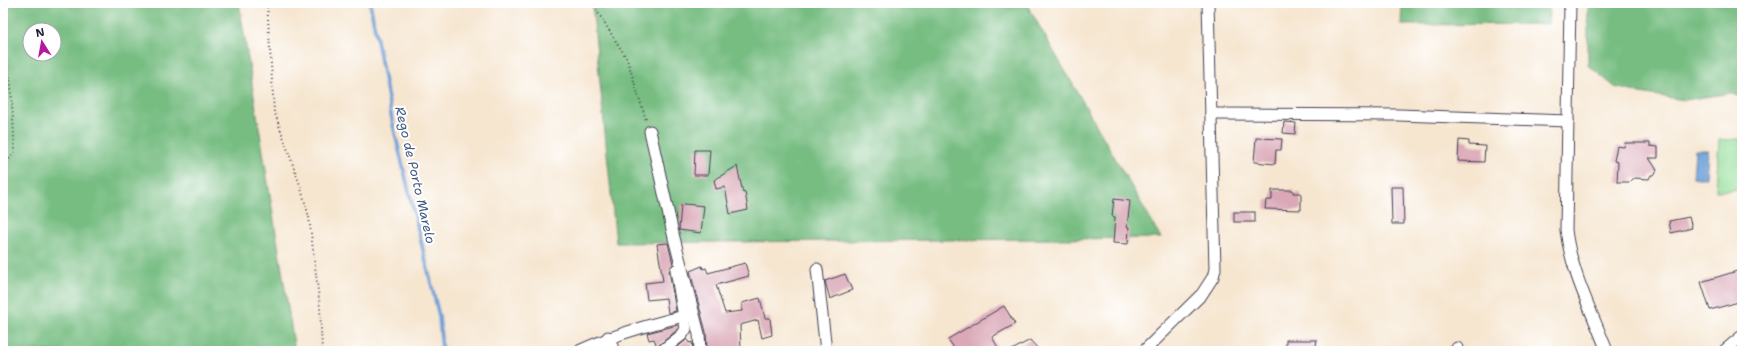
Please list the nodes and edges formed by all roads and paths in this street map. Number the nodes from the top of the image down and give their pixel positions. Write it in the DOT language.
graph roads {
  1 [pos="267,3"];
  2 [pos="592,3"];
  3 [pos="1208,3"];
  4 [pos="1570,3"];
  5 [pos="3,37"];
  6 [pos="1211,114"];
  7 [pos="1568,121"];
  8 [pos="650,131"];
  9 [pos="3,167"];
  10 [pos="674,238"];
  11 [pos="817,270"];
  12 [pos="684,316"];
  13 [pos="1742,336"];
  14 [pos="608,338"];
  15 [pos="662,350"];
  16 [pos="322,351"];
  17 [pos="579,351"];
  18 [pos="614,351"];
  19 [pos="700,351"];
  20 [pos="826,351"];
  21 [pos="1144,351"];
  22 [pos="1607,351"];
  23 [pos="1724,351"];
  1 -- 16 [label="path"];
  2 -- 8 [label="path"];
  3 -- 6 [label="street"];
  4 -- 7 [label="street"];
  5 -- 9 [label="path"];
  6 -- 7 [label="street"];
  6 -- 21 [label="street"];
  7 -- 22 [label="street"];
  8 -- 10 [label="street"];
  10 -- 12 [label="street"];
  10 -- 19 [label="street"];
  11 -- 20 [label="street"];
  12 -- 14 [label="street"];
  12 -- 15 [label="street"];
  13 -- 23 [label="street"];
  14 -- 17 [label="street"];
  14 -- 18 [label="street"];
}
